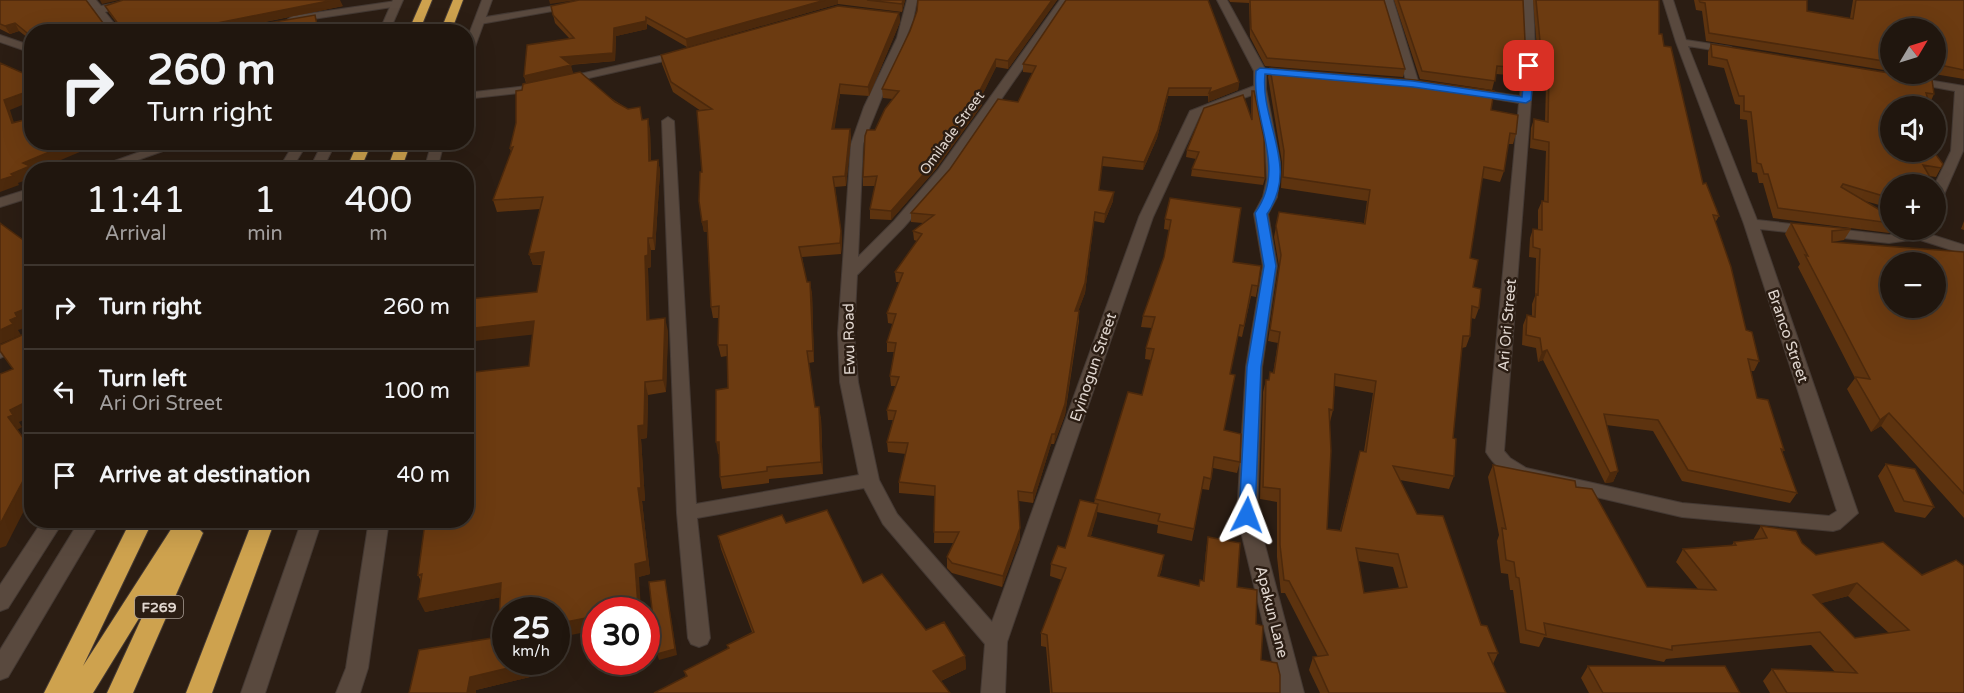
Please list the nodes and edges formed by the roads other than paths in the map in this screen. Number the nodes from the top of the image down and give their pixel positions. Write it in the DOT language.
graph roads {
  1 [pos="91,0"];
  2 [pos="143,0"];
  3 [pos="427,0"];
  4 [pos="458,0"];
  5 [pos="487,0"];
  6 [pos="609,0"];
  7 [pos="912,0"];
  8 [pos="1065,0"];
  9 [pos="1222,0"];
  10 [pos="1388,0"];
  11 [pos="1528,0"];
  12 [pos="1668,0"];
  13 [pos="397,2"];
  14 [pos="99,10"];
  15 [pos="480,21"];
  16 [pos="277,22"];
  17 [pos="110,24"];
  18 [pos="387,24"];
  19 [pos="416,24"];
  20 [pos="449,24"];
  21 [pos="474,37"];
  22 [pos="0,38"];
  23 [pos="1681,42"];
  24 [pos="24,48"];
  25 [pos="698,50"];
  26 [pos="1740,52"];
  27 [pos="1413,84"];
  28 [pos="1933,84"];
  29 [pos="1258,89"];
  30 [pos="1963,89"];
  31 [pos="1459,91"];
  32 [pos="474,95"];
  33 [pos="1526,100"];
  34 [pos="668,121"];
  35 [pos="158,150"];
  36 [pos="1960,152"];
  37 [pos="120,162"];
  38 [pos="1946,178"];
  39 [pos="24,195"];
  40 [pos="0,203"];
  41 [pos="1750,224"];
  42 [pos="1880,238"];
  43 [pos="1939,240"];
  44 [pos="1964,250"];
  45 [pos="850,273"];
  46 [pos="24,341"];
  47 [pos="0,353"];
  48 [pos="869,480"];
  49 [pos="1682,510"];
  50 [pos="687,513"];
  51 [pos="49,528"];
  52 [pos="86,528"];
  53 [pos="138,528"];
  54 [pos="184,528"];
  55 [pos="194,528"];
  56 [pos="261,528"];
  57 [pos="309,528"];
  58 [pos="378,528"];
  59 [pos="0,602"];
  60 [pos="699,638"];
  61 [pos="996,642"];
  62 [pos="0,670"];
  63 [pos="57,693"];
  64 [pos="79,693"];
  65 [pos="120,693"];
  66 [pos="200,693"];
  67 [pos="253,693"];
  68 [pos="348,693"];
  69 [pos="993,693"];
  70 [pos="1292,693"];
  1 -- 14 [label="street"];
  2 -- 14 [label="street"];
  3 -- 19 [label="highway"];
  4 -- 20 [label="highway"];
  5 -- 15 [label="street"];
  6 -- 15 [label="street"];
  7 -- 45 [label="street, Ewu Road"];
  8 -- 45 [label="street, Omilade Street"];
  9 -- 29 [label="street, Apakun Lane"];
  10 -- 27 [label="street"];
  11 -- 33 [label="street, Ari Ori Street"];
  12 -- 23 [label="street, Branco Street"];
  13 -- 16 [label="street"];
  13 -- 18 [label="street"];
  14 -- 17 [label="street"];
  15 -- 21 [label="street"];
  22 -- 24 [label="street"];
  23 -- 26 [label="street"];
  23 -- 41 [label="street, Branco Street"];
  25 -- 32 [label="street"];
  28 -- 30 [label="street"];
  29 -- 61 [label="street, Eyinogun Street"];
  29 -- 70 [label="street, Apakun Lane"];
  30 -- 36 [label="street"];
  31 -- 33 [label="street"];
  33 -- 49 [label="street, Ari Ori Street"];
  34 -- 50 [label="street"];
  35 -- 37 [label="street"];
  36 -- 38 [label="street"];
  39 -- 40 [label="street"];
  41 -- 42 [label="street"];
  41 -- 49 [label="street, Branco Street"];
  43 -- 44 [label="street"];
  45 -- 48 [label="street, Ewu Road"];
  46 -- 47 [label="street"];
  48 -- 50 [label="street"];
  48 -- 61 [label="street, Ewu Road"];
  50 -- 60 [label="street"];
  51 -- 59 [label="street"];
  52 -- 62 [label="street"];
  53 -- 63 [label="highway"];
  54 -- 64 [label="highway"];
  55 -- 65 [label="highway, F269"];
  56 -- 66 [label="highway"];
  57 -- 67 [label="street"];
  58 -- 68 [label="street"];
  61 -- 69 [label="street, Eyinogun Street"];
}
